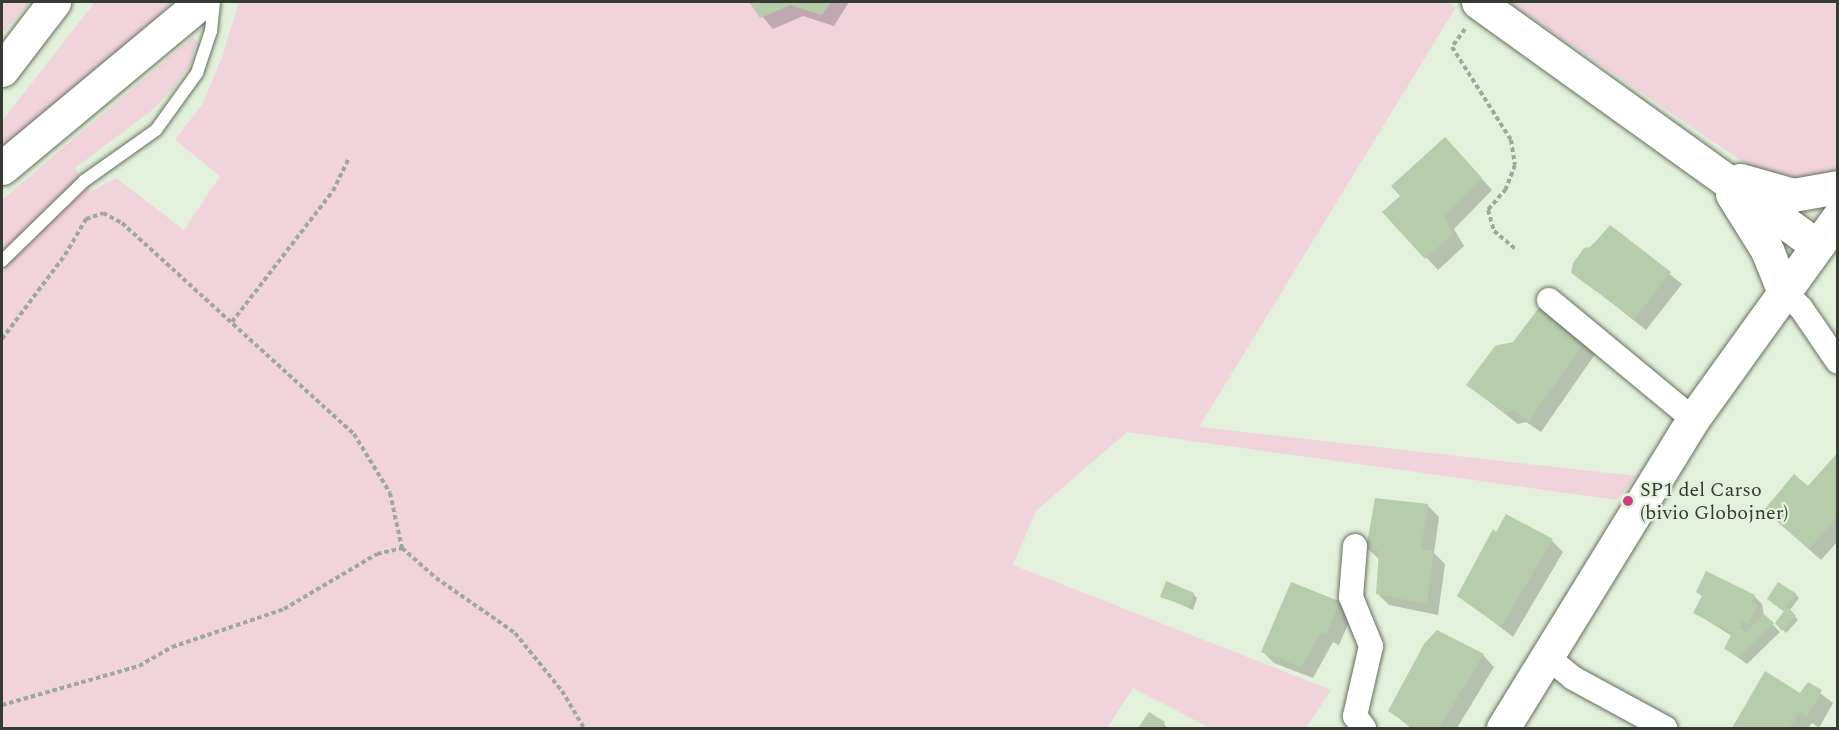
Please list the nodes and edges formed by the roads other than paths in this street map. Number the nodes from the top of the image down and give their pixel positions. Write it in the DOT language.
graph roads {
  1 [pos="54,2"];
  2 [pos="201,2"];
  3 [pos="214,2"];
  4 [pos="1480,3"];
  5 [pos="2,70"];
  6 [pos="2,168"];
  7 [pos="1718,174"];
  8 [pos="1838,187"];
  9 [pos="1838,217"];
  10 [pos="1817,246"];
  11 [pos="2,261"];
  12 [pos="1783,290"];
  13 [pos="1549,300"];
  14 [pos="1838,362"];
  15 [pos="1693,418"];
  16 [pos="1355,546"];
  17 [pos="1546,656"];
  18 [pos="1364,729"];
  19 [pos="1503,729"];
  20 [pos="1665,729"];
  1 -- 5 [label="main road"];
  2 -- 6 [label="main road"];
  3 -- 11 [label="lane"];
  4 -- 7 [label="main road"];
  7 -- 8 [label="main road"];
  7 -- 10 [label="main road"];
  7 -- 12 [label="main road"];
  9 -- 10 [label="main road"];
  10 -- 12 [label="main road"];
  12 -- 14 [label="street"];
  12 -- 15 [label="main road"];
  13 -- 15 [label="street"];
  15 -- 17 [label="main road"];
  16 -- 18 [label="street"];
  17 -- 19 [label="main road"];
  17 -- 20 [label="street"];
}
